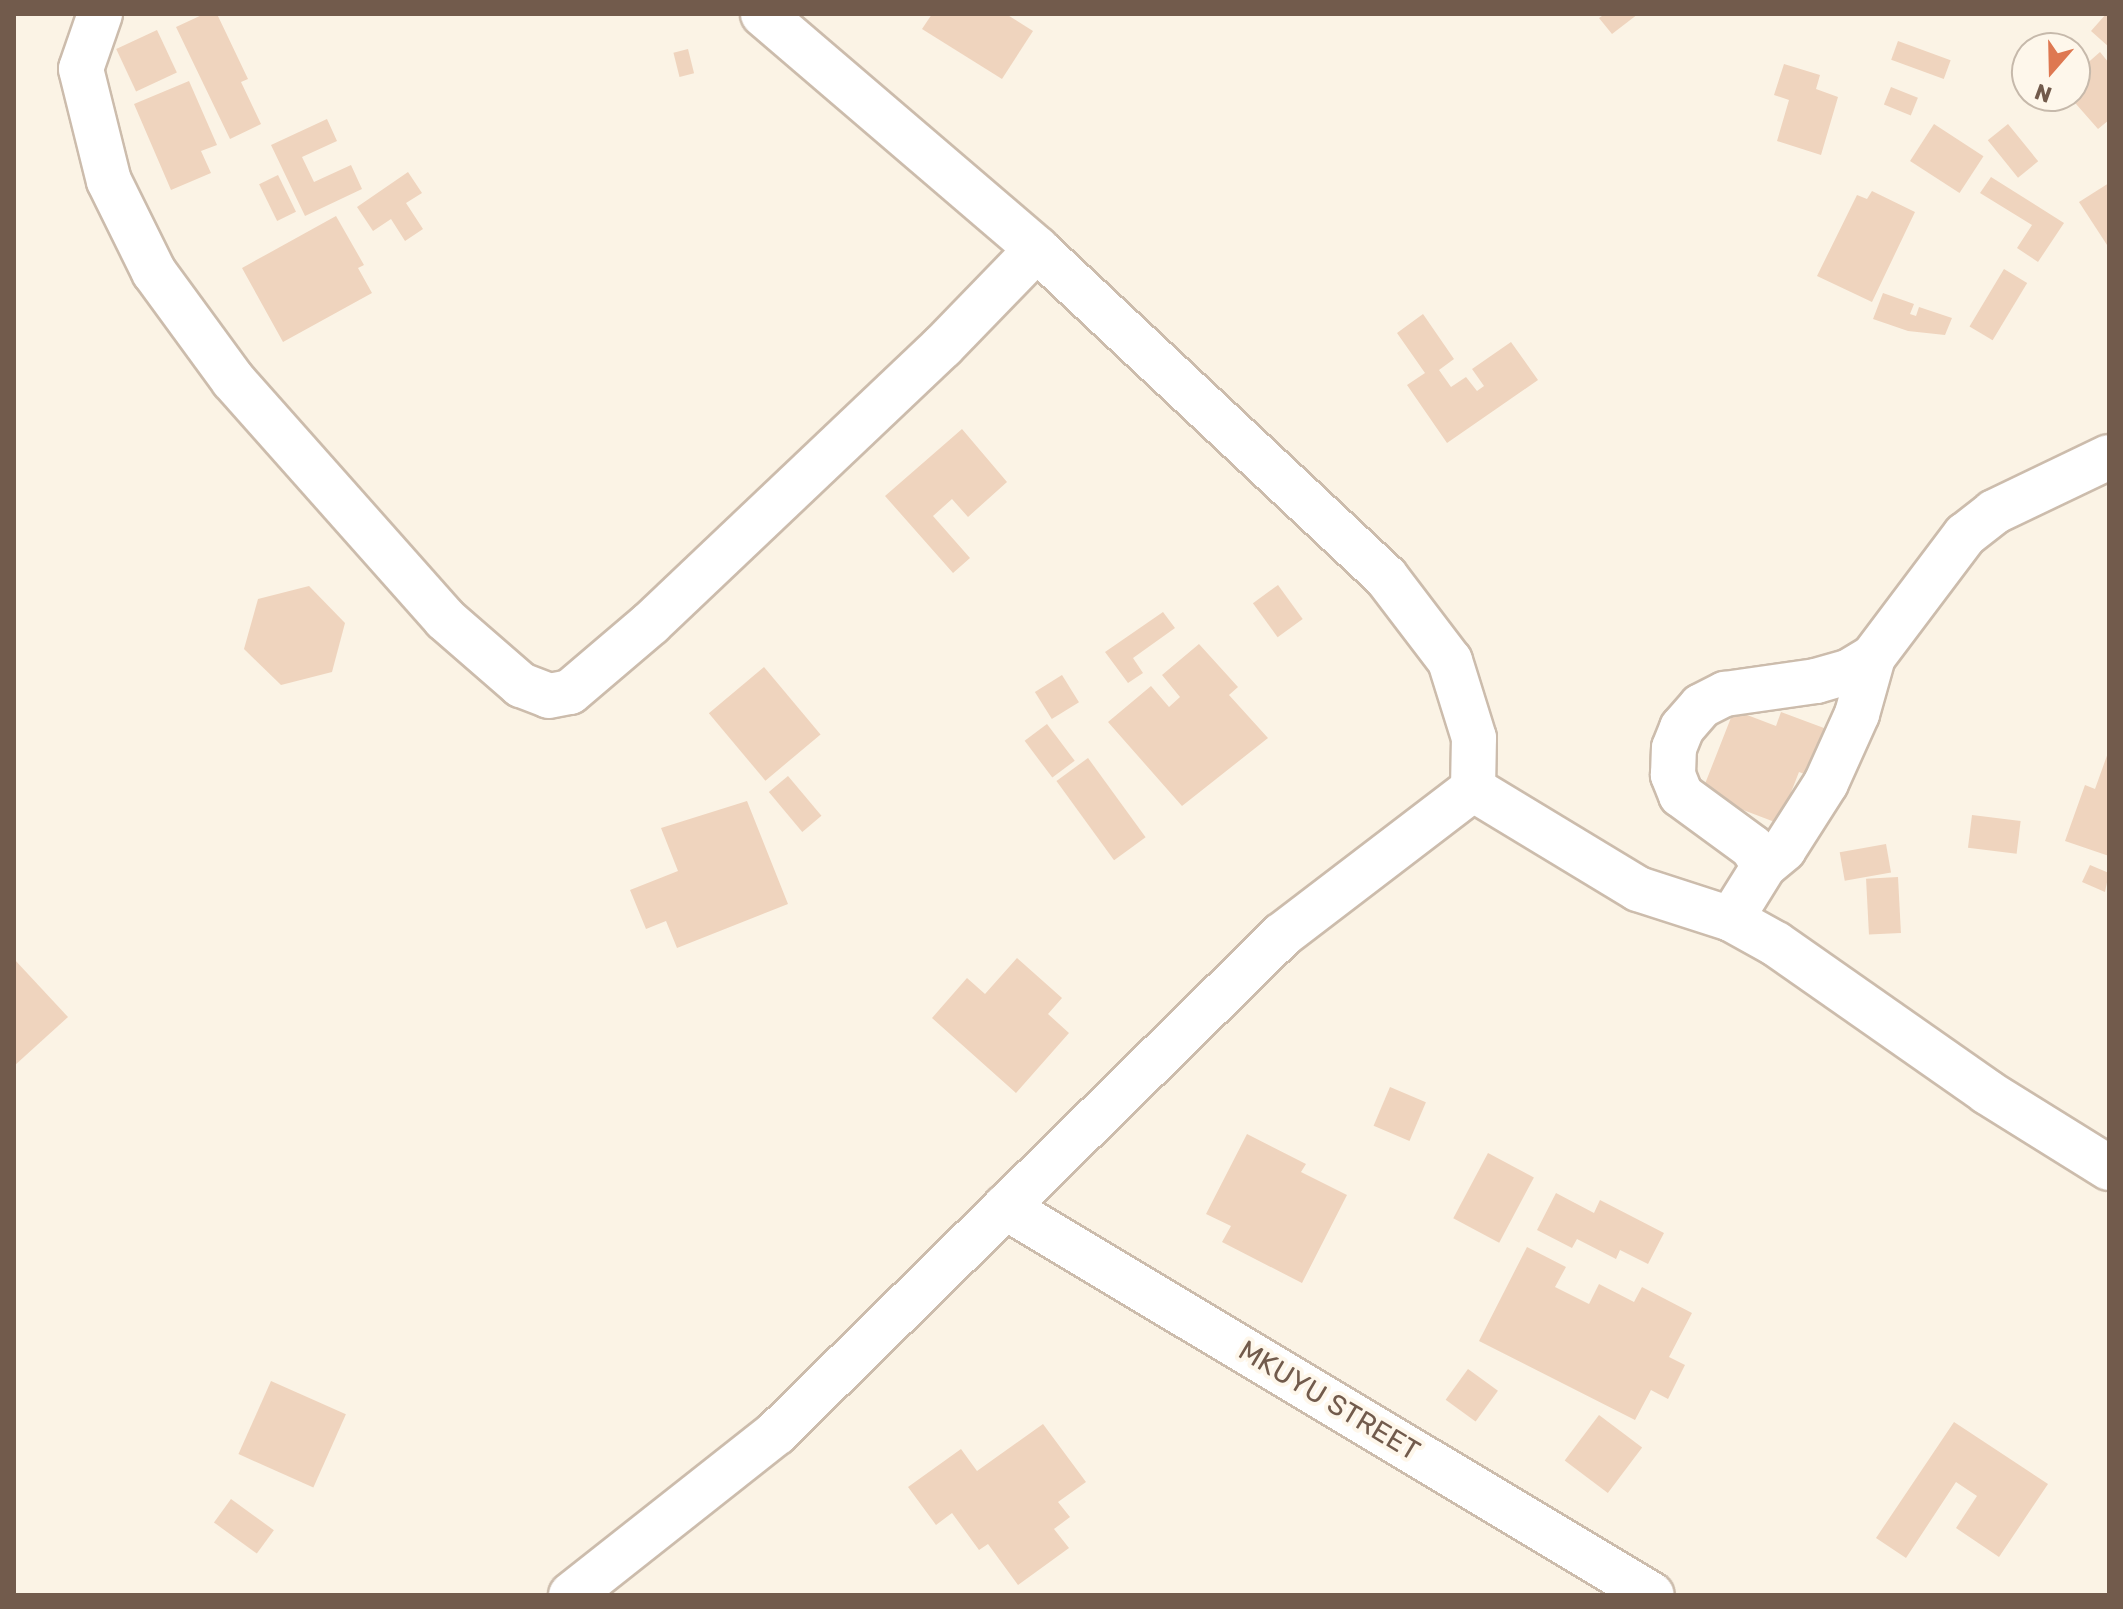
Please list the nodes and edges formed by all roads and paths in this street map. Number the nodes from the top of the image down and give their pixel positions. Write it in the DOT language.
graph roads {
  1 [pos="100,14"];
  2 [pos="763,14"];
  3 [pos="1037,249"];
  4 [pos="2109,457"];
  5 [pos="1873,657"];
  6 [pos="1473,789"];
  7 [pos="1764,866"];
  8 [pos="1731,919"];
  9 [pos="2109,1168"];
  10 [pos="1005,1207"];
  11 [pos="571,1595"];
  12 [pos="1652,1595"];
  1 -- 3 [label="street"];
  2 -- 3 [label="street"];
  3 -- 6 [label="street"];
  4 -- 5 [label="street"];
  5 -- 7 [label="street"];
  5 -- 7 [label="street"];
  6 -- 8 [label="street"];
  6 -- 10 [label="street"];
  7 -- 8 [label="street"];
  8 -- 9 [label="street"];
  10 -- 11 [label="street"];
  10 -- 12 [label="street, MKUYU STREET"];
}
